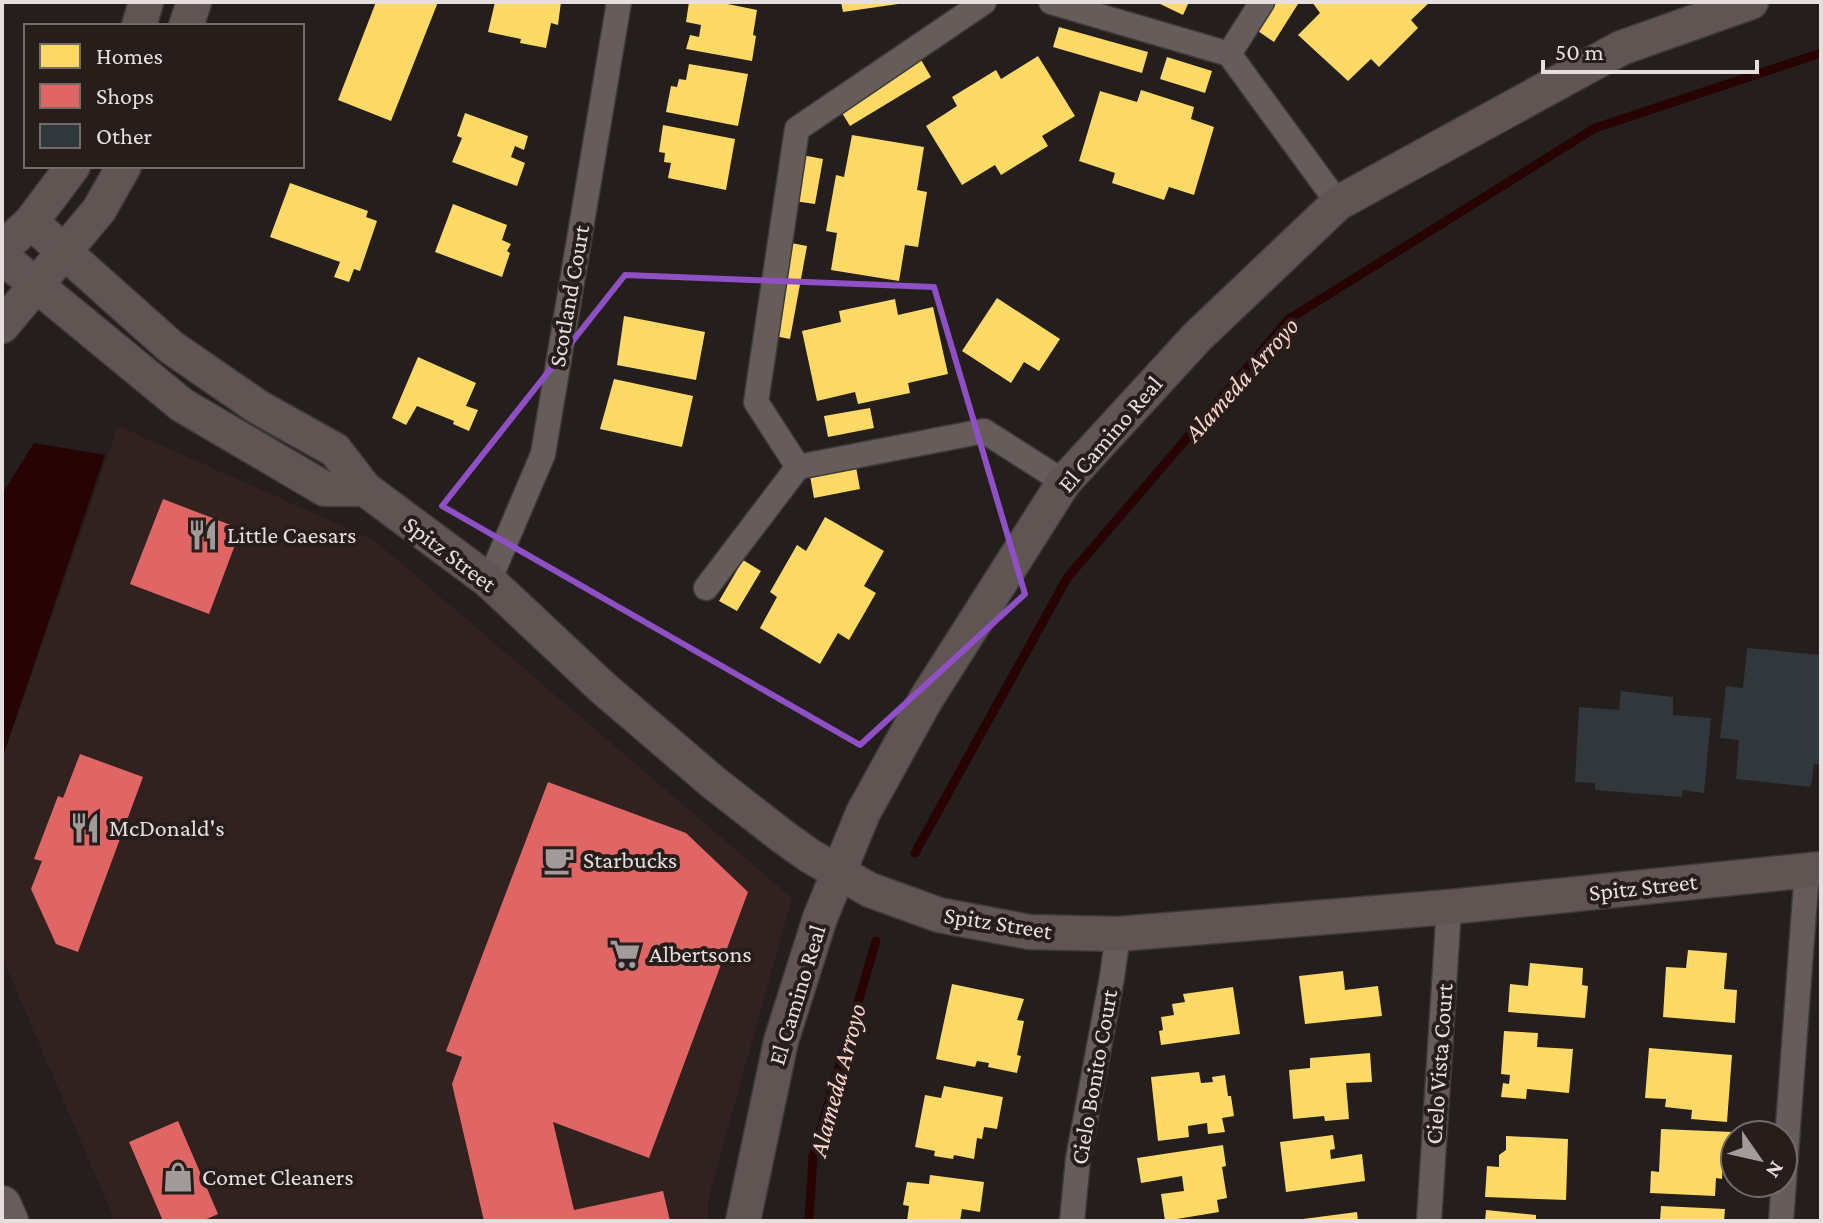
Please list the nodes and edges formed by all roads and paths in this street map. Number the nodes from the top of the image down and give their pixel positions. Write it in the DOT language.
graph roads {
  1 [pos="146,2"];
  2 [pos="194,2"];
  3 [pos="619,2"];
  4 [pos="984,2"];
  5 [pos="1051,2"];
  6 [pos="1262,2"];
  7 [pos="1751,2"];
  8 [pos="140,24"];
  9 [pos="187,24"];
  10 [pos="1229,54"];
  11 [pos="72,168"];
  12 [pos="123,168"];
  13 [pos="1338,203"];
  14 [pos="31,222"];
  15 [pos="2,249"];
  16 [pos="65,252"];
  17 [pos="2,257"];
  18 [pos="37,286"];
  19 [pos="2,326"];
  20 [pos="798,467"];
  21 [pos="1064,482"];
  22 [pos="365,489"];
  23 [pos="489,581"];
  24 [pos="706,588"];
  25 [pos="839,870"];
  26 [pos="1814,870"];
  27 [pos="1449,907"];
  28 [pos="1118,934"];
  29 [pos="2,1205"];
  30 [pos="9,1221"];
  31 [pos="743,1221"];
  32 [pos="1072,1221"];
  33 [pos="1429,1221"];
  34 [pos="1781,1221"];
  1 -- 8 [label="street"];
  2 -- 9 [label="street"];
  3 -- 23 [label="street, Scotland Court"];
  4 -- 20 [label="street"];
  5 -- 10 [label="street"];
  6 -- 10 [label="street"];
  7 -- 13 [label="street, El Camino Real"];
  10 -- 13 [label="street"];
  11 -- 14 [label="street"];
  12 -- 16 [label="street"];
  13 -- 21 [label="street, El Camino Real"];
  14 -- 15 [label="street"];
  14 -- 16 [label="street, Spitz Street"];
  16 -- 18 [label="street"];
  16 -- 22 [label="street, Spitz Street"];
  17 -- 18 [label="street"];
  18 -- 19 [label="street"];
  18 -- 22 [label="street"];
  20 -- 21 [label="street"];
  20 -- 24 [label="street"];
  21 -- 25 [label="street, El Camino Real"];
  22 -- 23 [label="street, Spitz Street"];
  23 -- 25 [label="street, Spitz Street"];
  25 -- 28 [label="street, Spitz Street"];
  25 -- 31 [label="street, El Camino Real"];
  26 -- 27 [label="street, Spitz Street"];
  26 -- 34 [label="street"];
  27 -- 28 [label="street, Spitz Street"];
  27 -- 33 [label="street, Cielo Vista Court"];
  28 -- 32 [label="street, Cielo Bonito Court"];
  29 -- 30 [label="main road"];
}
